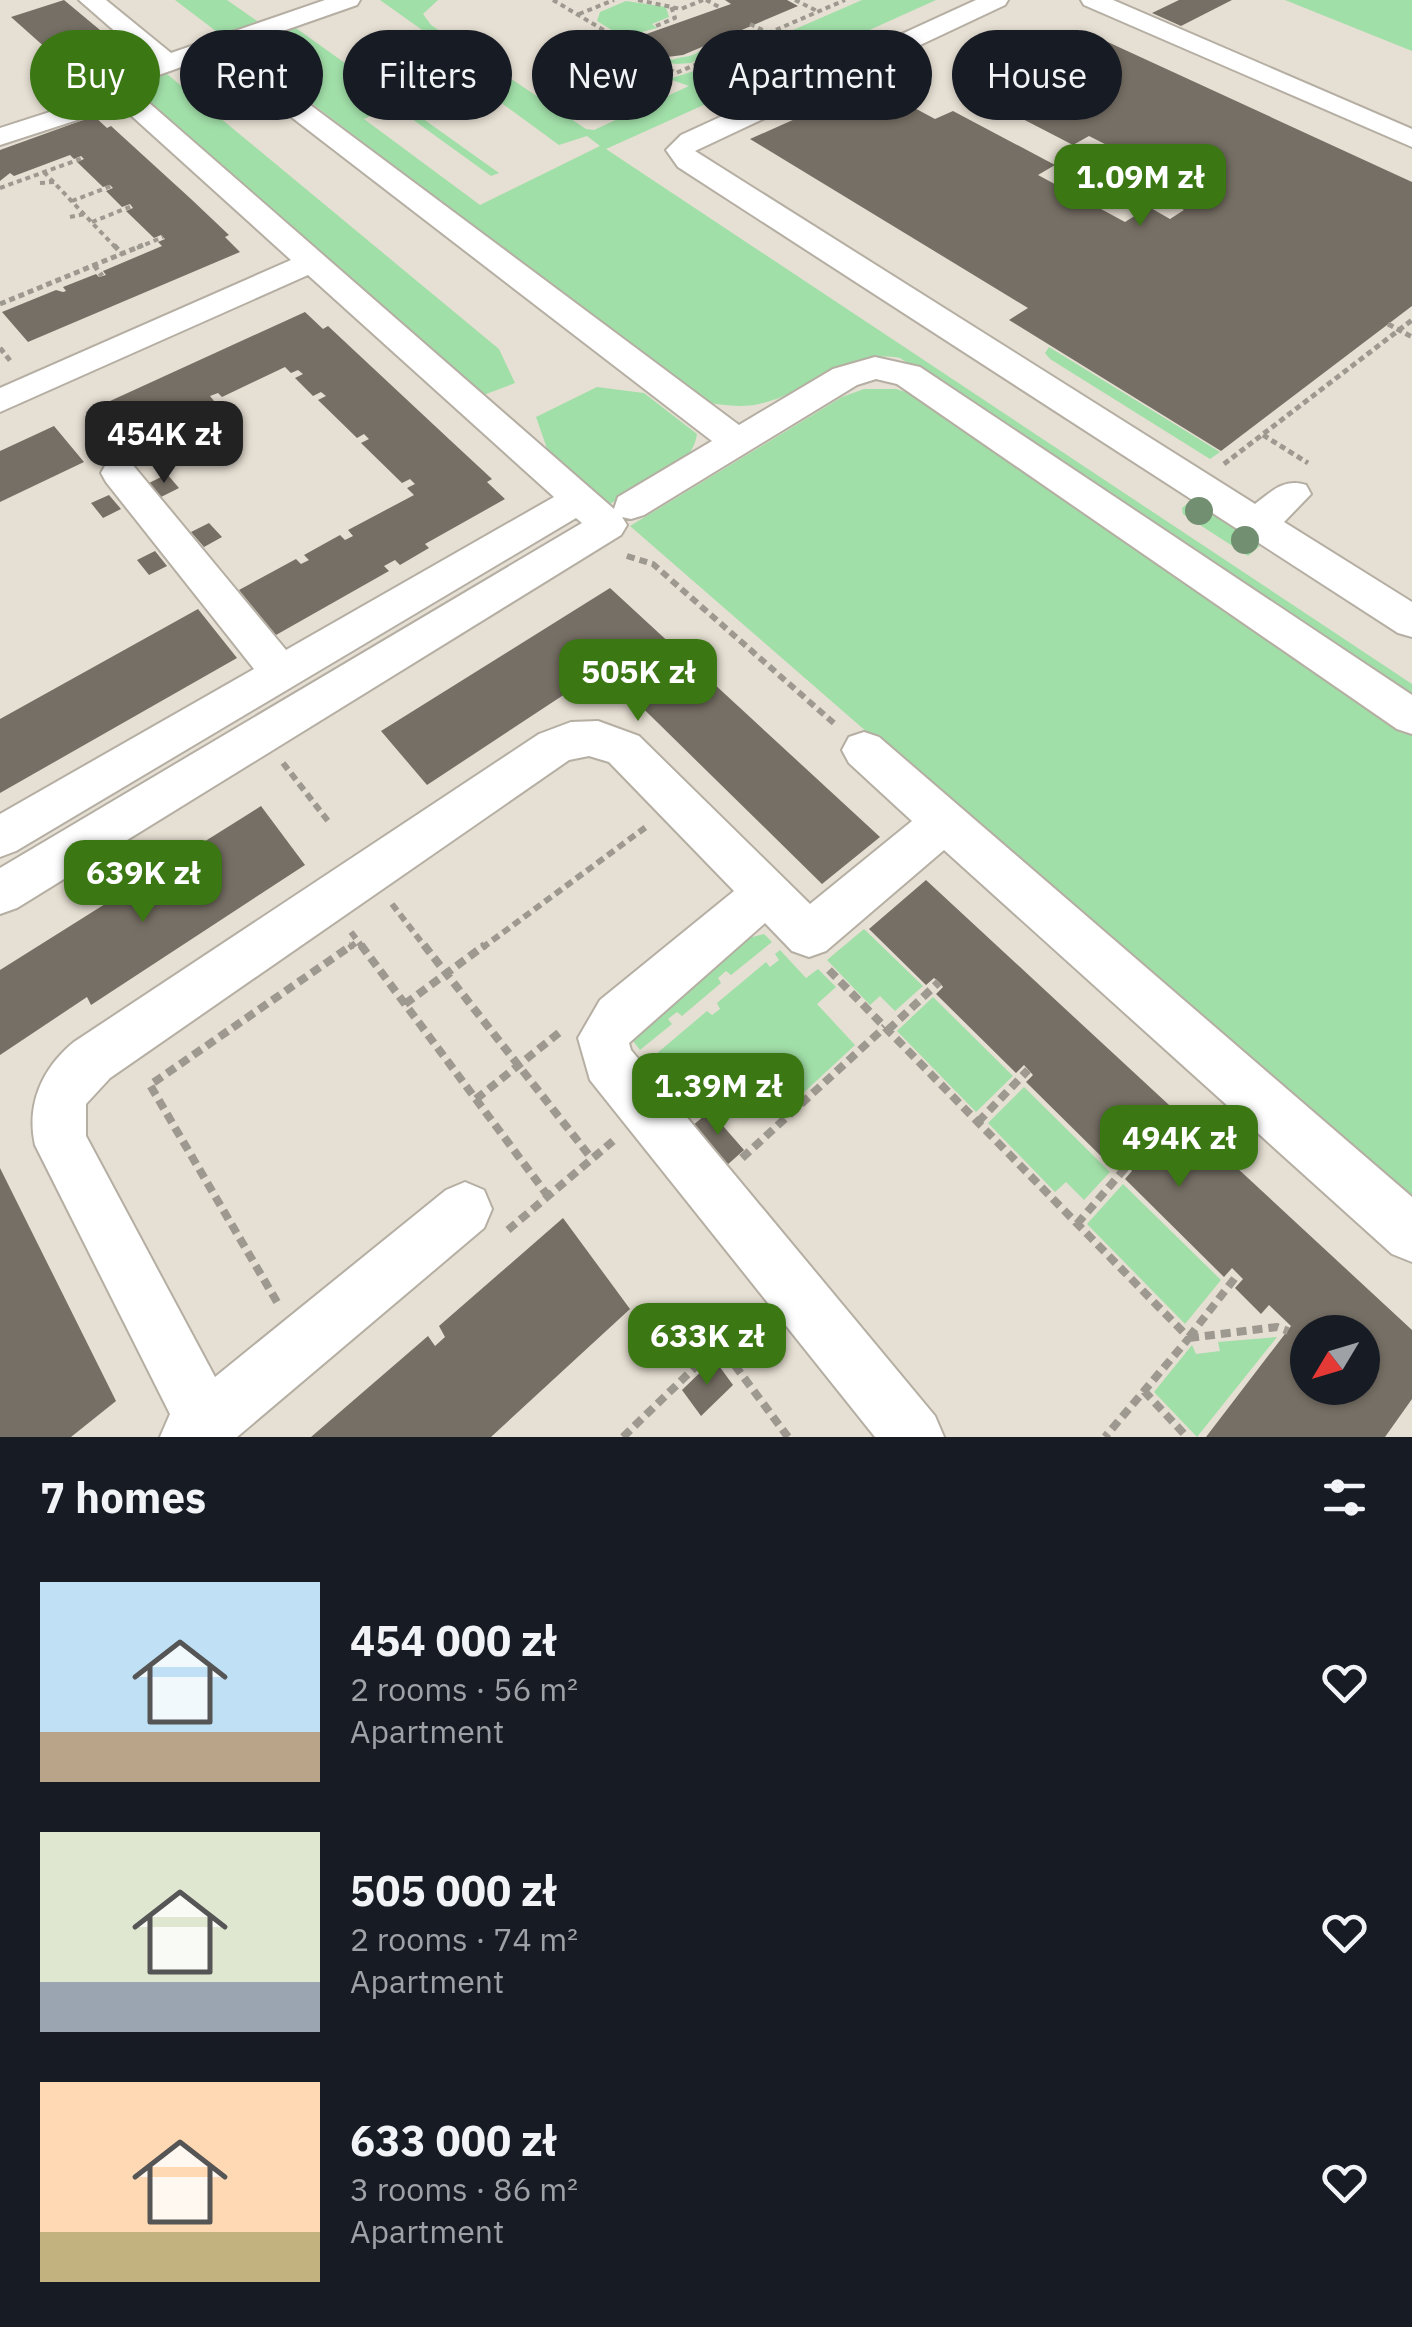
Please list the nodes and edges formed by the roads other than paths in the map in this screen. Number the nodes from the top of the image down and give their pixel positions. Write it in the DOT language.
graph roads {
  1 [pos="90,0"];
  2 [pos="348,0"];
  3 [pos="996,0"];
  4 [pos="1093,0"];
  5 [pos="262,30"];
  6 [pos="180,59"];
  7 [pos="168,63"];
  8 [pos="160,66"];
  9 [pos="313,120"];
  10 [pos="0,137"];
  11 [pos="1412,140"];
  12 [pos="309,263"];
  13 [pos="0,401"];
  14 [pos="737,442"];
  15 [pos="119,473"];
  16 [pos="1308,482"];
  17 [pos="580,499"];
  18 [pos="631,506"];
  19 [pos="1257,523"];
  20 [pos="1412,622"];
  21 [pos="282,674"];
  22 [pos="1412,717"];
  23 [pos="864,750"];
  24 [pos="944,822"];
  25 [pos="0,837"];
  26 [pos="0,892"];
  27 [pos="767,892"];
  28 [pos="465,1208"];
  29 [pos="1412,1234"];
  30 [pos="199,1430"];
  31 [pos="914,1437"];
  1 -- 7 [label="lane"];
  2 -- 5 [label="lane"];
  3 -- 19 [label="lane"];
  4 -- 11 [label="lane"];
  6 -- 7 [label="lane"];
  7 -- 8 [label="lane"];
  9 -- 14 [label="lane"];
  10 -- 12 [label="lane"];
  12 -- 13 [label="lane"];
  12 -- 17 [label="lane"];
  14 -- 18 [label="lane"];
  14 -- 22 [label="lane"];
  15 -- 21 [label="lane"];
  16 -- 19 [label="lane"];
  17 -- 21 [label="lane"];
  17 -- 26 [label="lane"];
  19 -- 20 [label="lane"];
  21 -- 25 [label="lane"];
  23 -- 24 [label="lane"];
  24 -- 27 [label="lane"];
  24 -- 29 [label="lane"];
  27 -- 30 [label="lane"];
  27 -- 31 [label="lane"];
  28 -- 30 [label="lane"];
}
